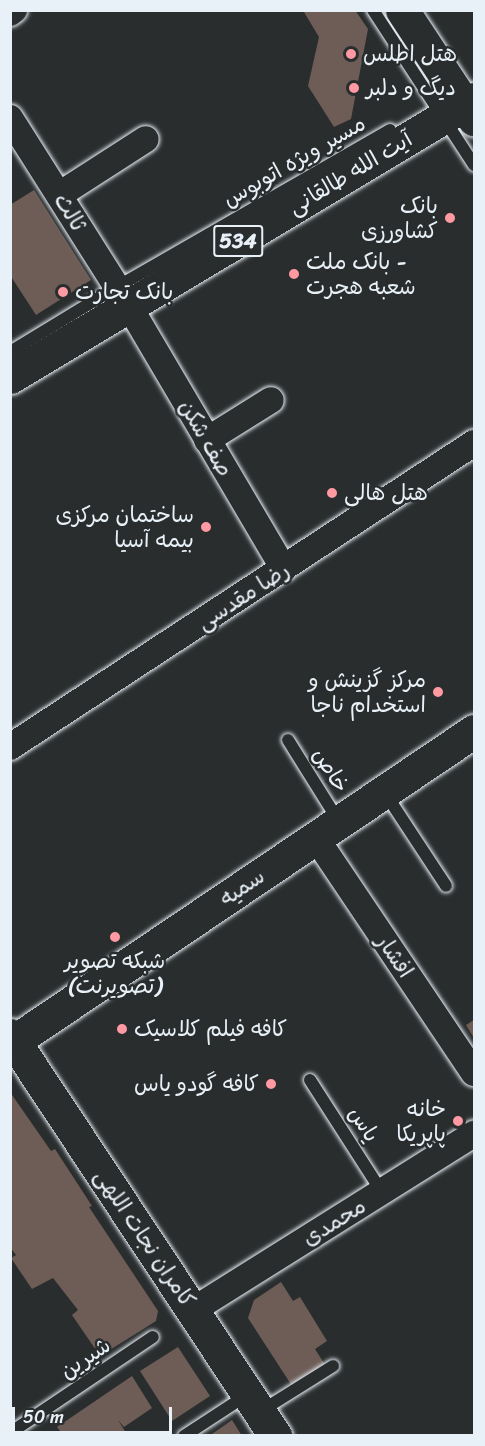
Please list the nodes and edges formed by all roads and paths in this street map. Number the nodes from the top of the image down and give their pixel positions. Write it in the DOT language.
graph roads {
  1 [pos="373,10"];
  2 [pos="402,10"];
  3 [pos="455,104"];
  4 [pos="10,118"];
  5 [pos="399,125"];
  6 [pos="146,139"];
  7 [pos="474,165"];
  8 [pos="59,195"];
  9 [pos="123,296"];
  10 [pos="10,352"];
  11 [pos="10,377"];
  12 [pos="271,400"];
  13 [pos="207,440"];
  14 [pos="474,443"];
  15 [pos="284,569"];
  16 [pos="474,731"];
  17 [pos="288,740"];
  18 [pos="10,747"];
  19 [pos="384,792"];
  20 [pos="327,830"];
  21 [pos="446,886"];
  22 [pos="12,1040"];
  23 [pos="474,1073"];
  24 [pos="310,1080"];
  25 [pos="474,1134"];
  26 [pos="382,1192"];
  27 [pos="193,1310"];
  28 [pos="153,1337"];
  29 [pos="333,1366"];
  30 [pos="261,1414"];
  31 [pos="10,1433"];
  32 [pos="184,1436"];
  1 -- 3 [label="lane"];
  2 -- 3 [label="main road"];
  3 -- 7 [label="lane"];
  3 -- 9 [label="main road, آیت الله طالقانی / 534"];
  4 -- 8 [label="street, ثالث"];
  5 -- 9 [label="lane, مسیر ویژه اتوبوس"];
  6 -- 8 [label="street"];
  8 -- 9 [label="street, ثالث"];
  9 -- 10 [label="lane, مسیر ویژه اتوبوس"];
  9 -- 11 [label="main road, آیت الله طالقانی / 534"];
  9 -- 13 [label="street, صف شکن"];
  12 -- 13 [label="street"];
  13 -- 15 [label="street, صف شکن"];
  14 -- 15 [label="street, رضا مقدسی"];
  15 -- 18 [label="street, رضا مقدسی"];
  16 -- 19 [label="main road, سمیه"];
  17 -- 20 [label="lane, خاص"];
  19 -- 20 [label="main road, سمیه"];
  19 -- 21 [label="lane"];
  20 -- 22 [label="main road, سمیه"];
  20 -- 23 [label="street, افشار"];
  22 -- 27 [label="main road, کامران نجات اللهی"];
  24 -- 26 [label="lane, یاس"];
  25 -- 26 [label="street, محمدی"];
  26 -- 27 [label="street, محمدی"];
  27 -- 30 [label="main road, کامران نجات اللهی"];
  28 -- 31 [label="lane, شیرین"];
  29 -- 30 [label="lane"];
  30 -- 32 [label="lane"];
}
